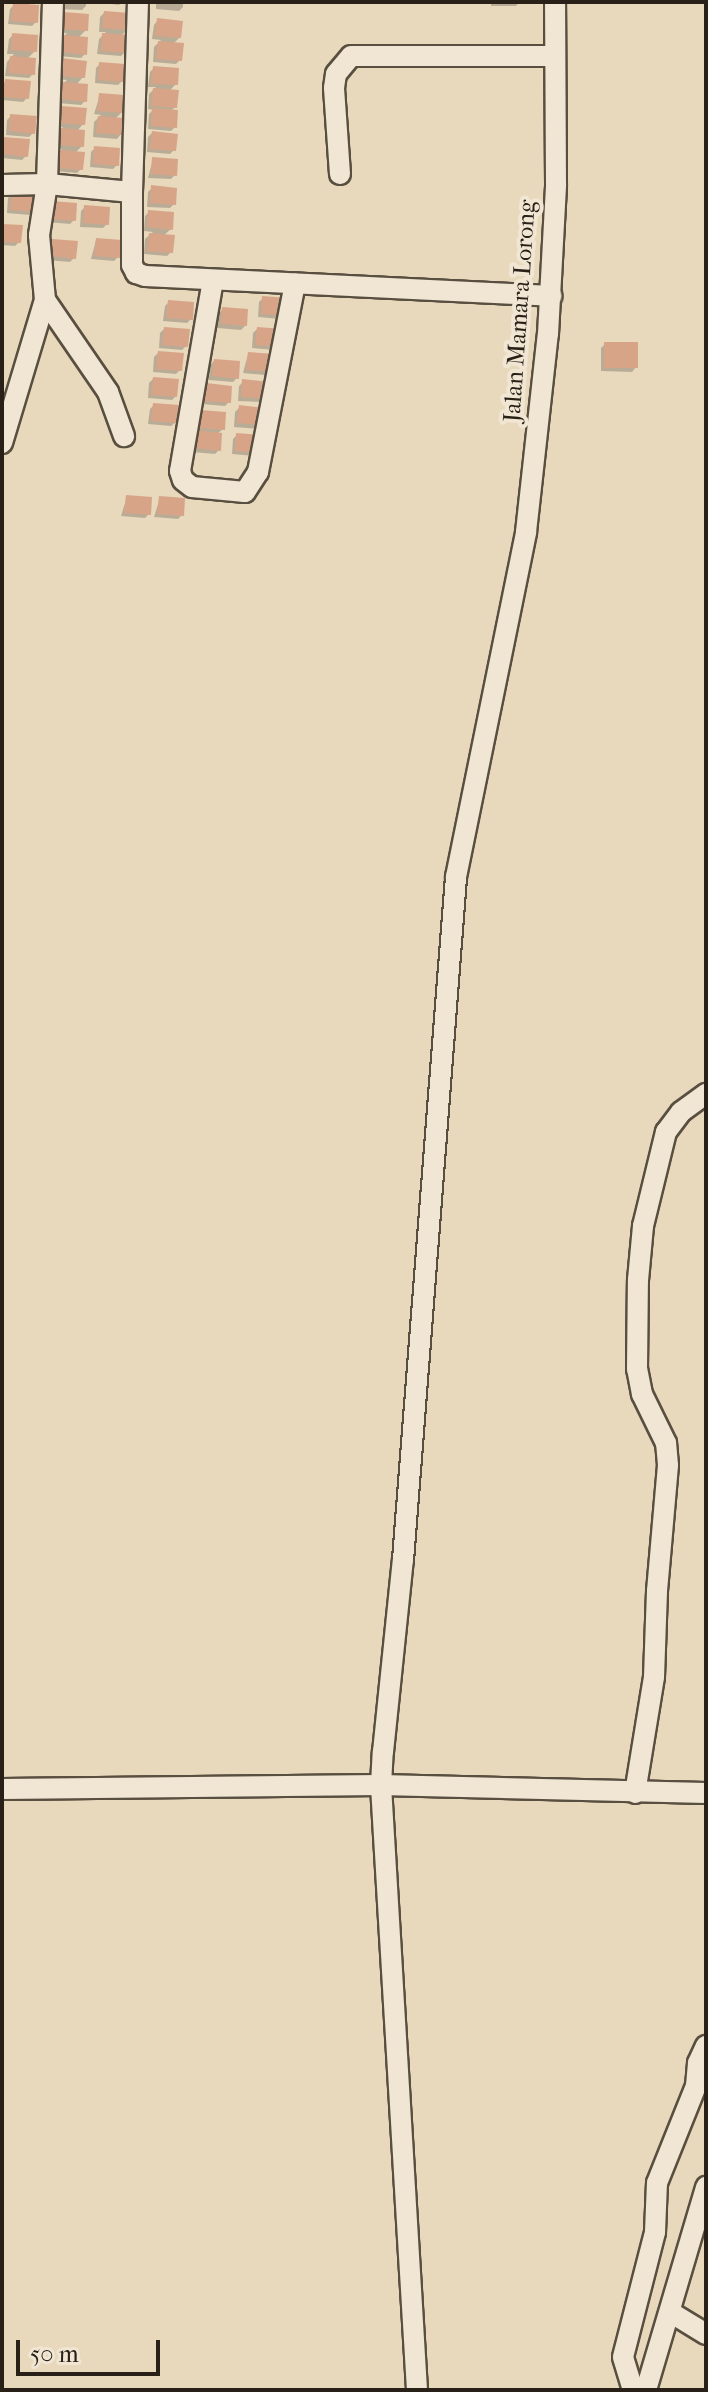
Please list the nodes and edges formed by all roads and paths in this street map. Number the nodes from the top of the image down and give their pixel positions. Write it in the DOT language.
graph roads {
  1 [pos="53,2"];
  2 [pos="138,2"];
  3 [pos="555,2"];
  4 [pos="555,56"];
  5 [pos="340,174"];
  6 [pos="47,184"];
  7 [pos="2,185"];
  8 [pos="132,192"];
  9 [pos="213,280"];
  10 [pos="295,284"];
  11 [pos="552,296"];
  12 [pos="45,300"];
  13 [pos="124,436"];
  14 [pos="2,443"];
  15 [pos="706,1094"];
  16 [pos="381,1785"];
  17 [pos="2,1789"];
  18 [pos="635,1793"];
  19 [pos="706,1793"];
  20 [pos="706,2046"];
  21 [pos="706,2189"];
  22 [pos="670,2312"];
  23 [pos="706,2334"];
  24 [pos="417,2390"];
  25 [pos="633,2390"];
  26 [pos="646,2390"];
  1 -- 6 [label="street"];
  2 -- 8 [label="street"];
  3 -- 4 [label="street, Jalan Mamara Lorong"];
  4 -- 5 [label="street"];
  4 -- 11 [label="street, Jalan Mamara Lorong"];
  6 -- 7 [label="street"];
  6 -- 8 [label="street"];
  6 -- 12 [label="street"];
  8 -- 9 [label="street"];
  9 -- 10 [label="street"];
  9 -- 10 [label="street"];
  10 -- 11 [label="street"];
  11 -- 16 [label="street, Jalan Mamara Lorong"];
  12 -- 13 [label="street"];
  12 -- 14 [label="street"];
  15 -- 18 [label="street"];
  16 -- 17 [label="street"];
  16 -- 18 [label="street"];
  16 -- 24 [label="street, Jalan Mamara Lorong"];
  18 -- 19 [label="street"];
  20 -- 25 [label="street"];
  21 -- 22 [label="street"];
  22 -- 23 [label="street"];
  22 -- 26 [label="street"];
}
